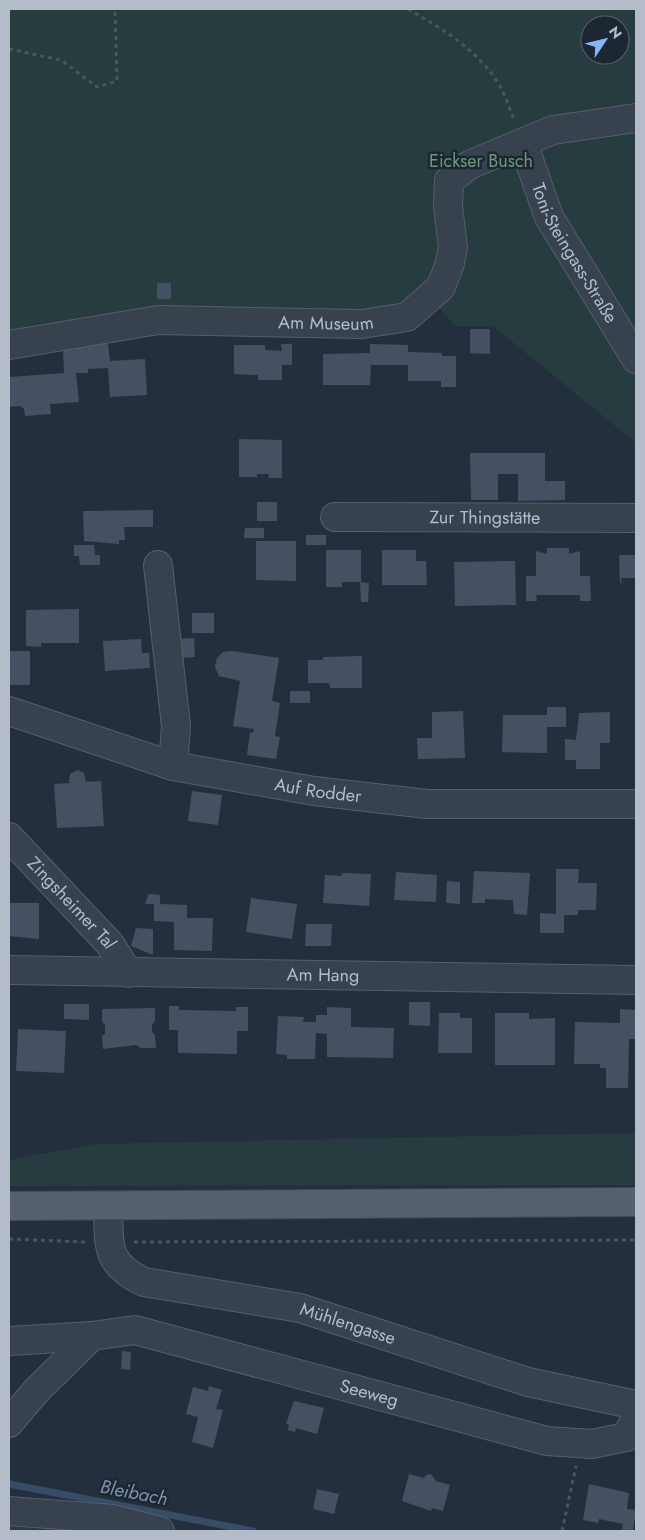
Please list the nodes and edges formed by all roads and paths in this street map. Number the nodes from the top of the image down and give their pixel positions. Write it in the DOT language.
graph roads {
  1 [pos="115,9"];
  2 [pos="408,9"];
  3 [pos="9,50"];
  4 [pos="636,118"];
  5 [pos="523,143"];
  6 [pos="9,345"];
  7 [pos="636,359"];
  8 [pos="335,517"];
  9 [pos="636,518"];
  10 [pos="158,565"];
  11 [pos="9,710"];
  12 [pos="173,766"];
  13 [pos="636,804"];
  14 [pos="9,837"];
  15 [pos="9,970"];
  16 [pos="128,973"];
  17 [pos="636,980"];
  18 [pos="636,1202"];
  19 [pos="9,1206"];
  20 [pos="108,1207"];
  21 [pos="9,1239"];
  22 [pos="636,1240"];
  23 [pos="109,1243"];
  24 [pos="92,1336"];
  25 [pos="9,1341"];
  26 [pos="636,1405"];
  27 [pos="636,1418"];
  28 [pos="9,1424"];
  29 [pos="581,1444"];
  30 [pos="9,1511"];
  31 [pos="160,1531"];
  32 [pos="562,1531"];
  1 -- 3 [label="path"];
  2 -- 5 [label="path"];
  4 -- 5 [label="street"];
  5 -- 6 [label="street, Am Museum"];
  5 -- 7 [label="street, Toni-Steingass-Straße"];
  8 -- 9 [label="street, Zur Thingstätte"];
  10 -- 12 [label="street"];
  11 -- 12 [label="street, Auf Rodder"];
  12 -- 13 [label="street, Auf Rodder"];
  14 -- 16 [label="street, Zingsheimer Tal"];
  15 -- 16 [label="street, Am Hang"];
  16 -- 17 [label="street, Am Hang"];
  18 -- 20 [label="main road"];
  19 -- 20 [label="main road"];
  20 -- 23 [label="street, Mühlengasse"];
  21 -- 23 [label="path"];
  22 -- 23 [label="path"];
  23 -- 26 [label="street, Mühlengasse"];
  24 -- 25 [label="street, Seeweg"];
  24 -- 28 [label="street"];
  24 -- 29 [label="street, Seeweg"];
  27 -- 29 [label="street, Seeweg"];
  29 -- 32 [label="path"];
  30 -- 31 [label="street"];
}
